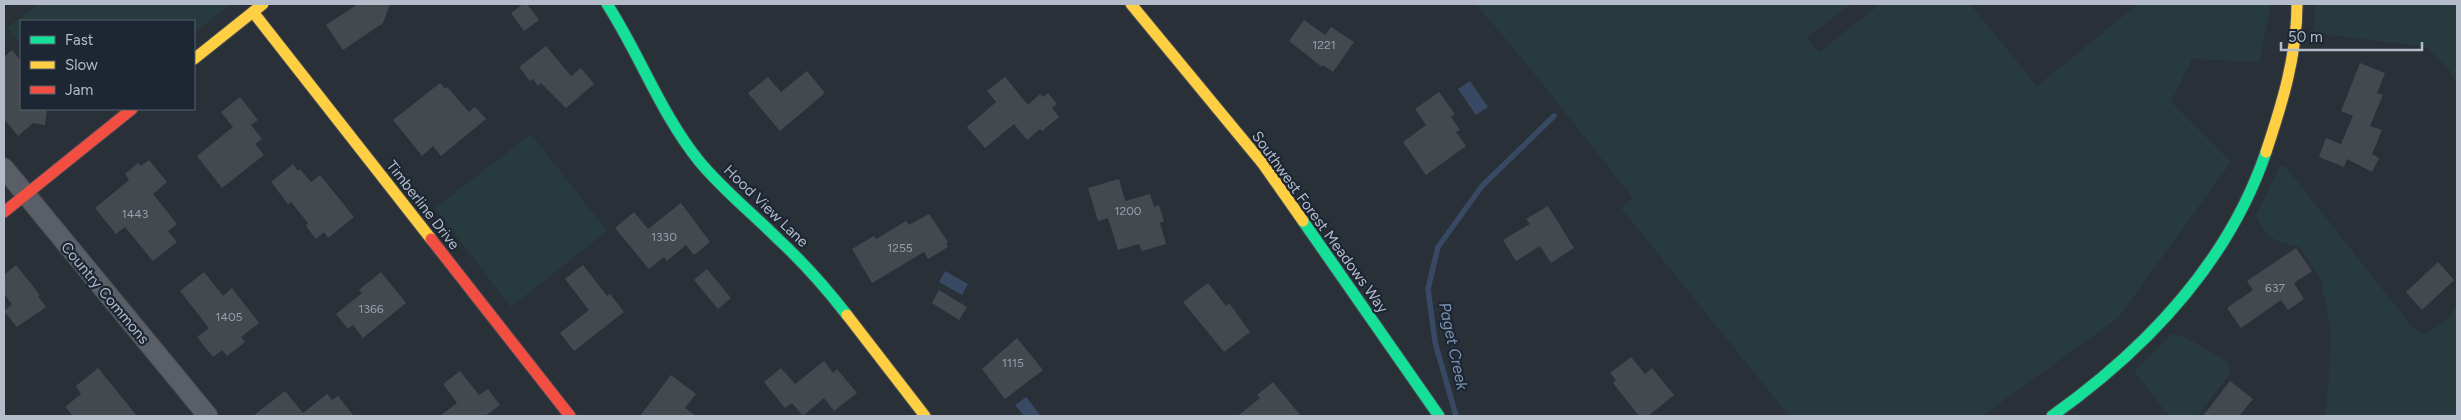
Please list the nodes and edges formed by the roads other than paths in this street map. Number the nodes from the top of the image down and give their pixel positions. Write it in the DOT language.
graph roads {
  1 [pos="263,4"];
  2 [pos="607,4"];
  3 [pos="1131,4"];
  4 [pos="2297,4"];
  5 [pos="253,12"];
  6 [pos="195,58"];
  7 [pos="131,110"];
  8 [pos="4,168"];
  9 [pos="24,196"];
  10 [pos="4,212"];
  11 [pos="208,416"];
  12 [pos="570,416"];
  13 [pos="925,416"];
  14 [pos="1440,416"];
  15 [pos="2052,416"];
  1 -- 5 [label="street"];
  2 -- 13 [label="street, Hood View Lane"];
  3 -- 14 [label="street, Southwest Forest Meadows Way"];
  4 -- 15 [label="street"];
  5 -- 6 [label="street"];
  5 -- 12 [label="street, Timberline Drive"];
  7 -- 9 [label="street"];
  8 -- 9 [label="street, Country Commons"];
  9 -- 10 [label="street"];
  9 -- 11 [label="street, Country Commons"];
}
